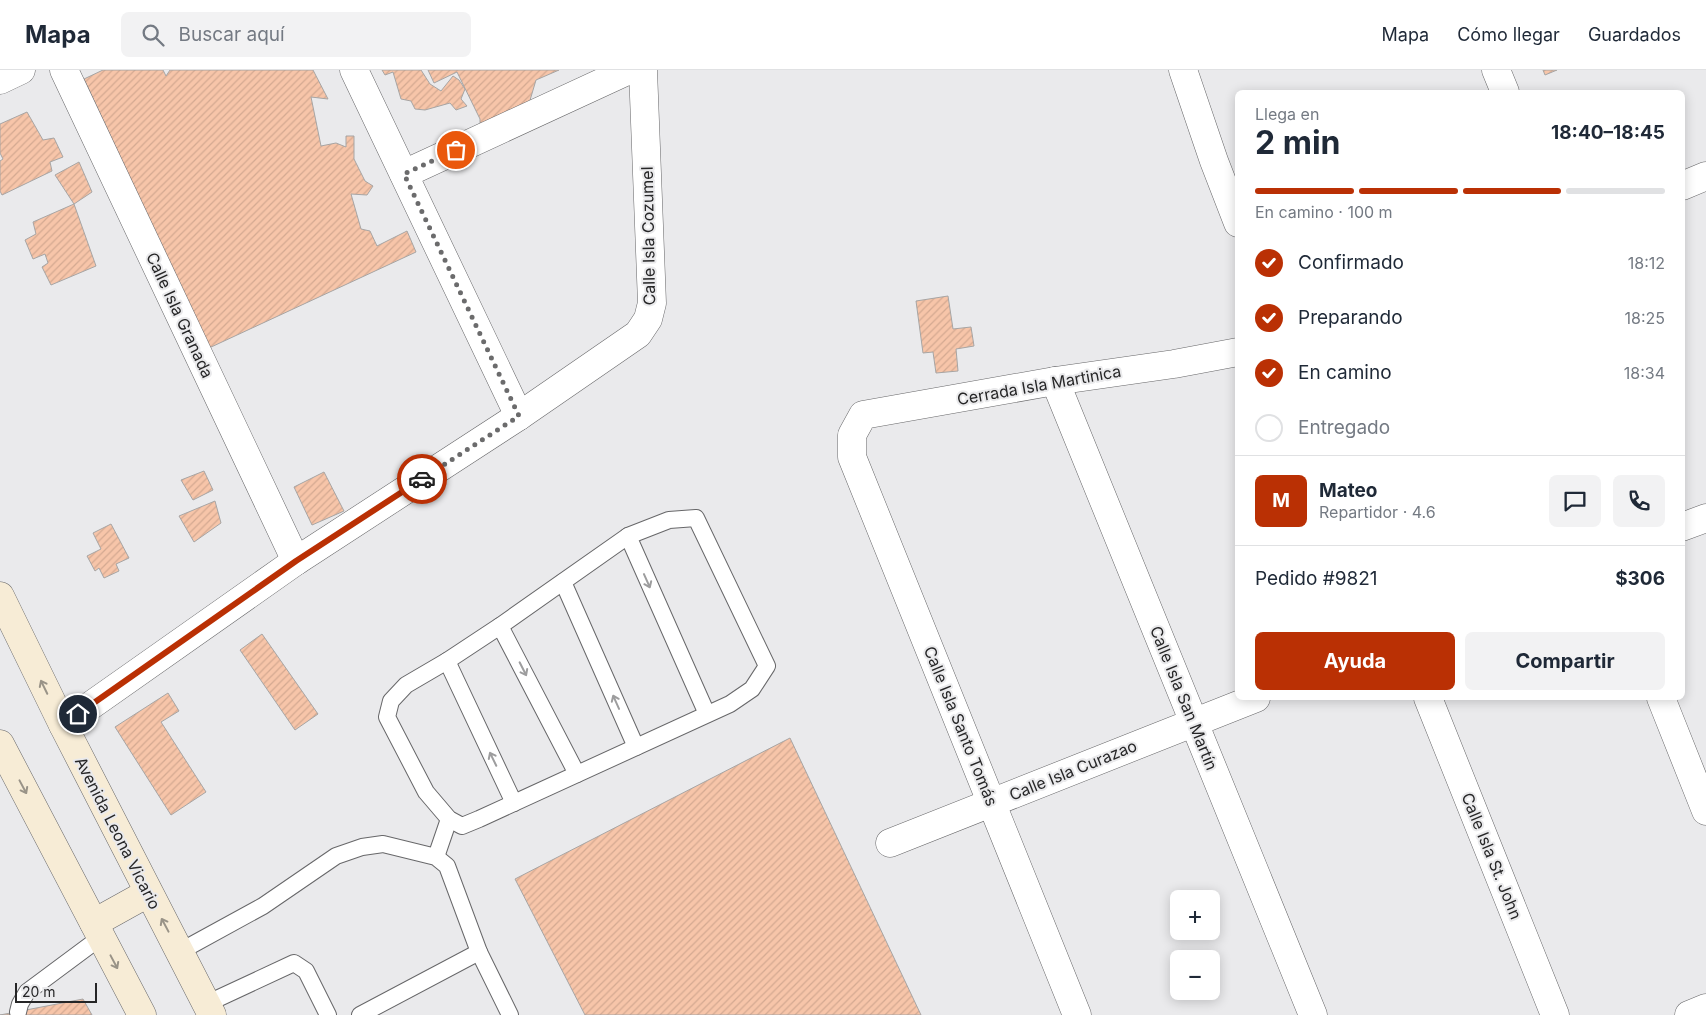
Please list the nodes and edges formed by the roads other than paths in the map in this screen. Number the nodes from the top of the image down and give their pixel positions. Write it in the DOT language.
graph roads {
  1 [pos="21,70"];
  2 [pos="64,70"];
  3 [pos="354,70"];
  4 [pos="629,70"];
  5 [pos="643,70"];
  6 [pos="1183,70"];
  7 [pos="1496,70"];
  8 [pos="0,80"];
  9 [pos="1504,90"];
  10 [pos="404,174"];
  11 [pos="1706,176"];
  12 [pos="1685,185"];
  13 [pos="1235,215"];
  14 [pos="1235,353"];
  15 [pos="1055,381"];
  16 [pos="519,416"];
  17 [pos="852,435"];
  18 [pos="1706,518"];
  19 [pos="1685,526"];
  20 [pos="628,536"];
  21 [pos="296,561"];
  22 [pos="563,582"];
  23 [pos="0,596"];
  24 [pos="500,626"];
  25 [pos="446,661"];
  26 [pos="1251,700"];
  27 [pos="1429,700"];
  28 [pos="1662,700"];
  29 [pos="707,714"];
  30 [pos="1194,722"];
  31 [pos="63,725"];
  32 [pos="0,744"];
  33 [pos="636,747"];
  34 [pos="577,774"];
  35 [pos="514,802"];
  36 [pos="992,803"];
  37 [pos="1706,811"];
  38 [pos="448,819"];
  39 [pos="890,843"];
  40 [pos="436,857"];
  41 [pos="148,893"];
  42 [pos="97,930"];
  43 [pos="179,952"];
  44 [pos="479,952"];
  45 [pos="1706,1008"];
  46 [pos="209,1009"];
  47 [pos="18,1012"];
  48 [pos="142,1015"];
  49 [pos="328,1015"];
  50 [pos="360,1015"];
  51 [pos="510,1015"];
  52 [pos="1077,1015"];
  53 [pos="1313,1015"];
  54 [pos="1555,1015"];
  55 [pos="1690,1015"];
  1 -- 8 [label="street"];
  2 -- 21 [label="street, Calle Isla Granada"];
  3 -- 10 [label="street"];
  4 -- 10 [label="street"];
  5 -- 16 [label="street, Calle Isla Cozumel"];
  6 -- 13 [label="street"];
  7 -- 9 [label="street"];
  10 -- 16 [label="street"];
  11 -- 12 [label="street"];
  14 -- 15 [label="street, Cerrada Isla Martinica"];
  15 -- 17 [label="street, Cerrada Isla Martinica"];
  15 -- 30 [label="street, Calle Isla San Martín"];
  16 -- 21 [label="street, Calle Isla Cozumel"];
  17 -- 36 [label="street, Calle Isla Santo Tomás"];
  18 -- 19 [label="street"];
  20 -- 22 [label="lane"];
  20 -- 29 [label="lane, one-way"];
  20 -- 29 [label="lane"];
  21 -- 31 [label="street, Calle Isla Cozumel"];
  22 -- 24 [label="lane"];
  33 -- 22 [label="lane, one-way"];
  31 -- 23 [label="street, Avenida Leona Vicario, one-way"];
  24 -- 25 [label="lane"];
  24 -- 34 [label="lane, one-way"];
  35 -- 25 [label="lane, one-way"];
  25 -- 38 [label="lane"];
  26 -- 30 [label="street, Calle Isla Curazao"];
  27 -- 54 [label="street, Calle Isla St. John"];
  28 -- 37 [label="street"];
  29 -- 33 [label="lane"];
  30 -- 36 [label="street, Calle Isla Curazao"];
  30 -- 53 [label="street, Calle Isla San Martín"];
  31 -- 41 [label="street, Avenida Leona Vicario"];
  32 -- 42 [label="street, one-way"];
  33 -- 34 [label="lane"];
  34 -- 35 [label="lane"];
  35 -- 38 [label="lane"];
  36 -- 39 [label="street, Calle Isla Curazao"];
  36 -- 52 [label="street, Calle Isla Santo Tomás"];
  38 -- 40 [label="lane"];
  40 -- 43 [label="lane"];
  40 -- 44 [label="lane"];
  41 -- 42 [label="street"];
  43 -- 41 [label="street, Avenida Leona Vicario, one-way"];
  42 -- 47 [label="lane"];
  42 -- 48 [label="street, one-way"];
  43 -- 46 [label="street, Avenida Leona Vicario"];
  44 -- 50 [label="lane"];
  44 -- 51 [label="lane"];
  45 -- 55 [label="street"];
  46 -- 49 [label="lane"];
}
